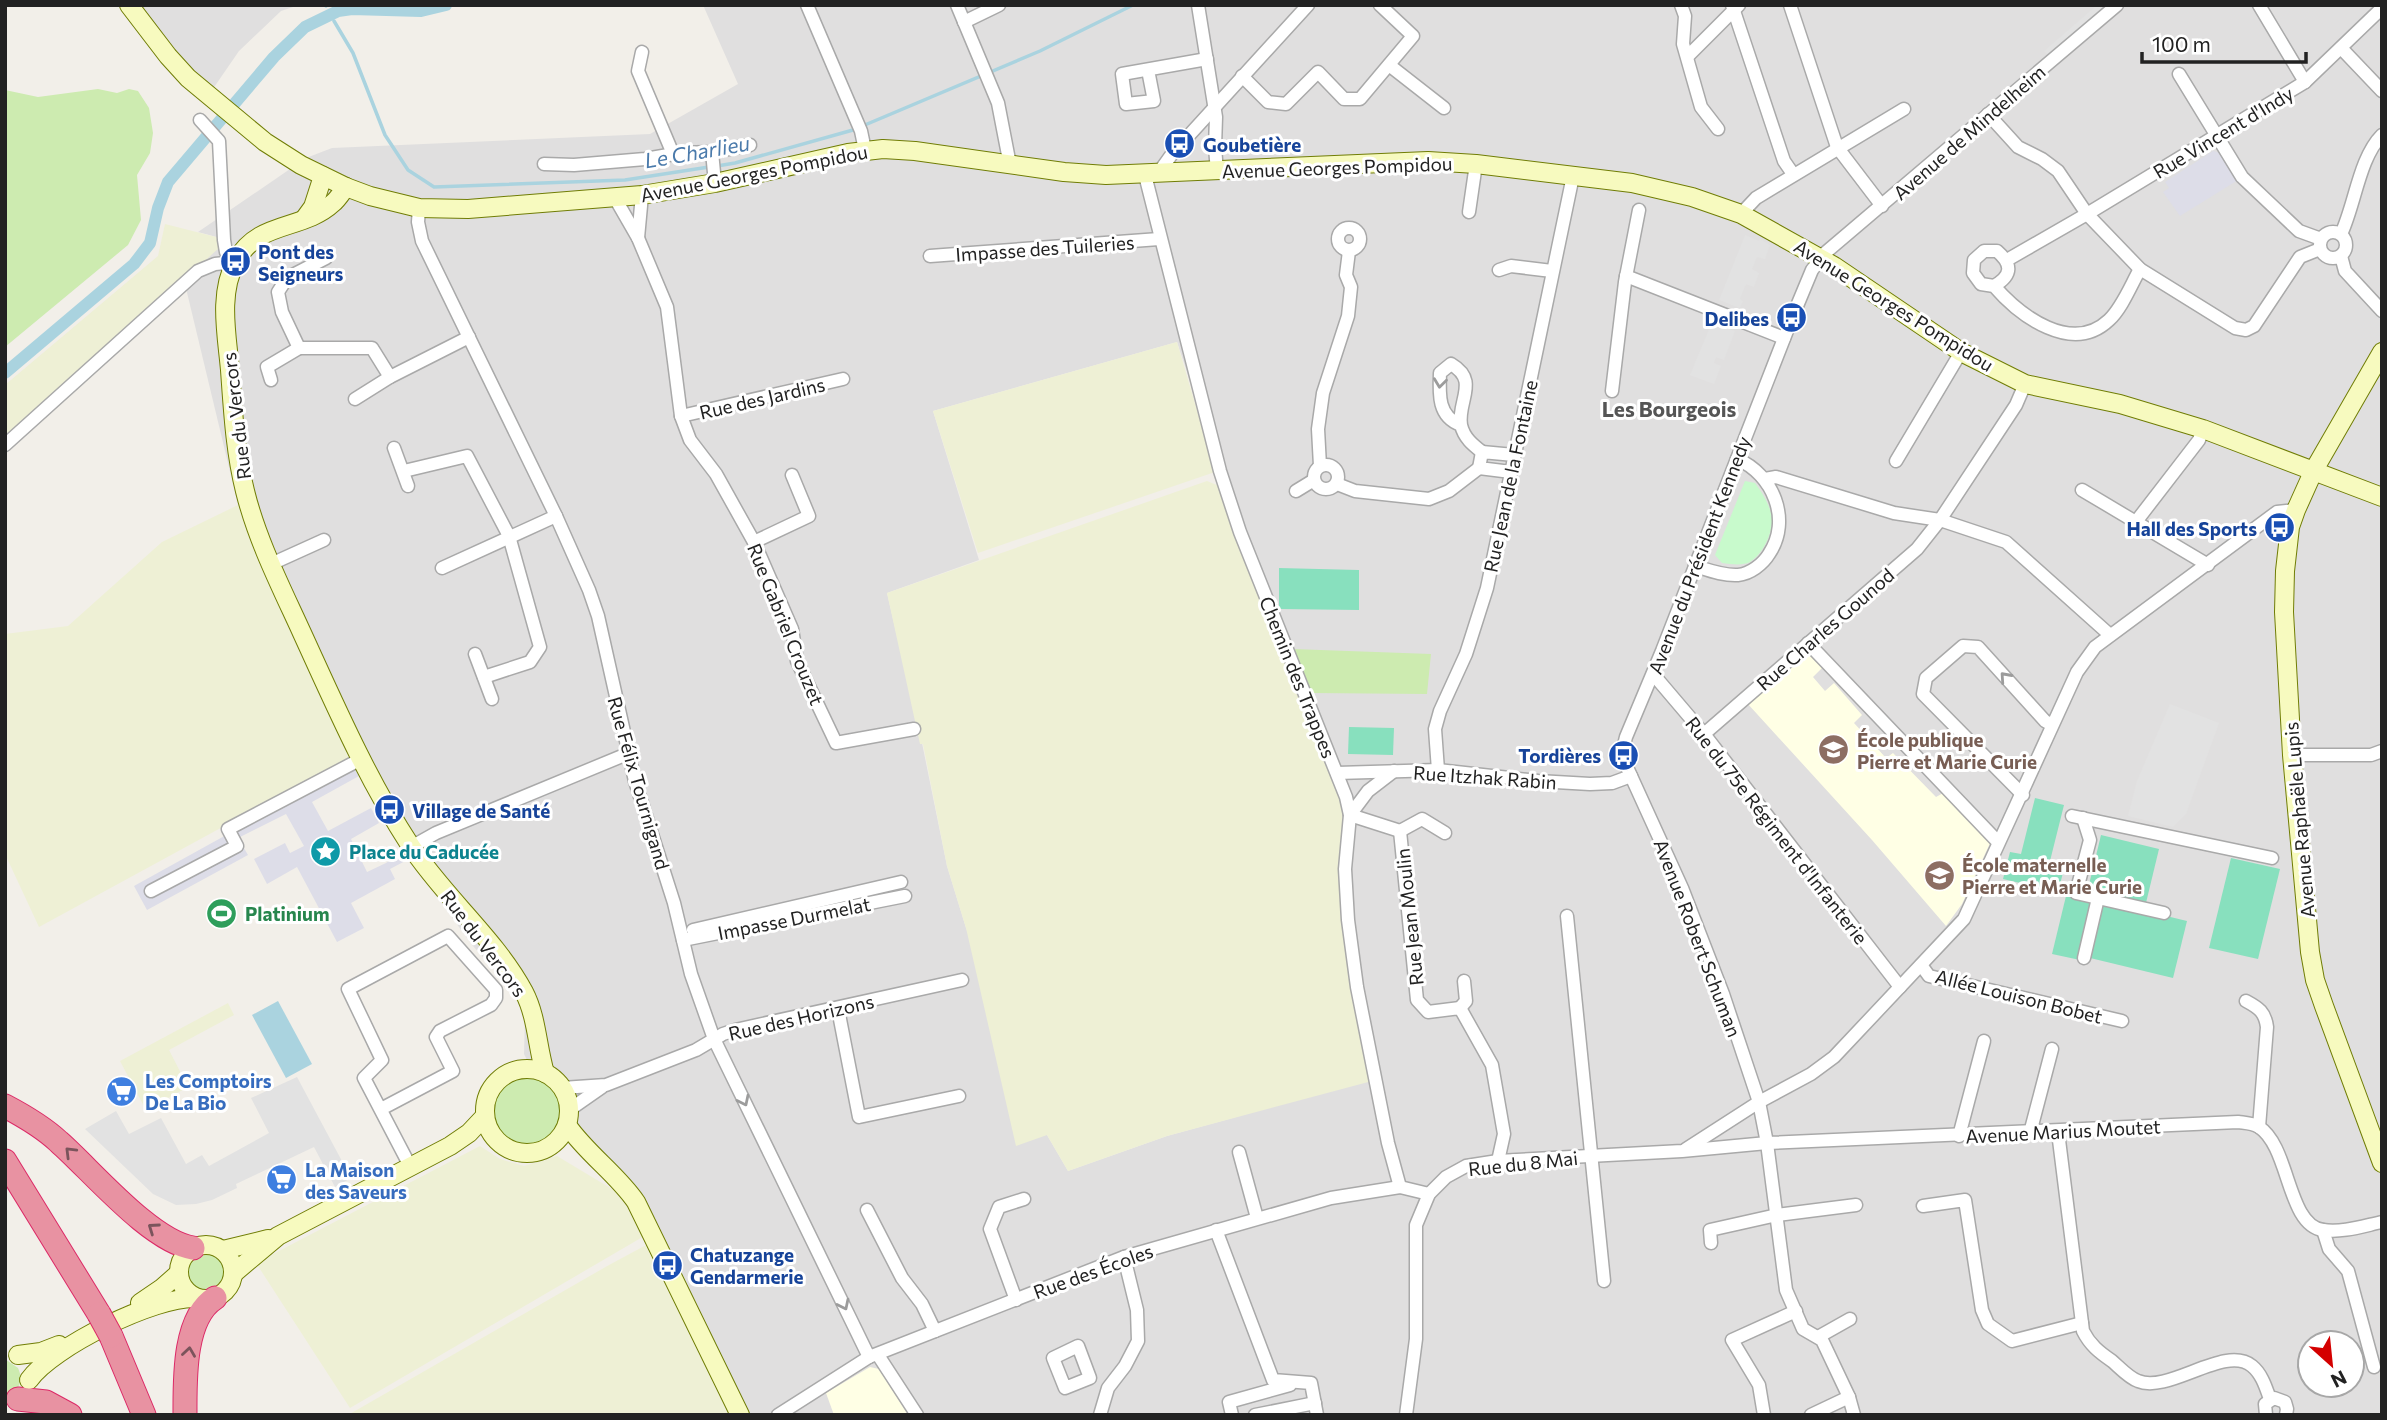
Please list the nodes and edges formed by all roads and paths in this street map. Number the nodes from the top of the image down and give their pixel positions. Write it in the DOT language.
graph roads {
  1 [pos="129,5"];
  2 [pos="807,5"];
  3 [pos="957,5"];
  4 [pos="999,5"];
  5 [pos="1198,5"];
  6 [pos="1308,5"];
  7 [pos="1380,5"];
  8 [pos="1681,5"];
  9 [pos="1790,5"];
  10 [pos="2117,5"];
  11 [pos="2259,5"];
  12 [pos="1735,7"];
  13 [pos="2382,8"];
  14 [pos="964,23"];
  15 [pos="2342,49"];
  16 [pos="642,52"];
  17 [pos="1688,56"];
  18 [pos="1207,59"];
  19 [pos="1389,65"];
  20 [pos="1148,70"];
  21 [pos="2179,74"];
  22 [pos="1242,76"];
  23 [pos="2305,82"];
  24 [pos="2382,91"];
  25 [pos="1213,108"];
  26 [pos="1444,108"];
  27 [pos="1904,109"];
  28 [pos="1988,114"];
  29 [pos="200,120"];
  30 [pos="1718,129"];
  31 [pos="2216,135"];
  32 [pos="2382,135"];
  33 [pos="750,145"];
  34 [pos="1837,147"];
  35 [pos="865,150"];
  36 [pos="673,154"];
  37 [pos="544,164"];
  38 [pos="1476,164"];
  39 [pos="1010,165"];
  40 [pos="713,167"];
  41 [pos="1217,172"];
  42 [pos="1153,174"];
  43 [pos="1793,174"];
  44 [pos="323,176"];
  45 [pos="1573,176"];
  46 [pos="346,187"];
  47 [pos="642,195"];
  48 [pos="615,198"];
  49 [pos="1882,205"];
  50 [pos="419,208"];
  51 [pos="1639,210"];
  52 [pos="1469,212"];
  53 [pos="1741,214"];
  54 [pos="2087,214"];
  55 [pos="305,218"];
  56 [pos="2341,234"];
  57 [pos="638,238"];
  58 [pos="1159,239"];
  59 [pos="2320,244"];
  60 [pos="1349,251"];
  61 [pos="930,256"];
  62 [pos="2341,256"];
  63 [pos="326,258"];
  64 [pos="1821,258"];
  65 [pos="2007,260"];
  66 [pos="235,262"];
  67 [pos="2140,269"];
  68 [pos="1499,270"];
  69 [pos="1552,271"];
  70 [pos="1626,276"];
  71 [pos="1994,286"];
  72 [pos="2382,311"];
  73 [pos="469,337"];
  74 [pos="1784,338"];
  75 [pos="299,348"];
  76 [pos="1961,352"];
  77 [pos="2382,352"];
  78 [pos="390,377"];
  79 [pos="843,379"];
  80 [pos="271,380"];
  81 [pos="2025,384"];
  82 [pos="1612,391"];
  83 [pos="355,399"];
  84 [pos="681,416"];
  85 [pos="1461,425"];
  86 [pos="2203,429"];
  87 [pos="5,445"];
  88 [pos="394,448"];
  89 [pos="1482,452"];
  90 [pos="1514,455"];
  91 [pos="1737,459"];
  92 [pos="1895,461"];
  93 [pos="1320,466"];
  94 [pos="1479,468"];
  95 [pos="2314,470"];
  96 [pos="404,471"];
  97 [pos="1511,472"];
  98 [pos="792,475"];
  99 [pos="1765,479"];
  100 [pos="1314,480"];
  101 [pos="1337,484"];
  102 [pos="408,485"];
  103 [pos="2082,490"];
  104 [pos="1296,491"];
  105 [pos="2382,497"];
  106 [pos="2296,510"];
  107 [pos="556,516"];
  108 [pos="1940,520"];
  109 [pos="2136,523"];
  110 [pos="509,536"];
  111 [pos="324,540"];
  112 [pos="754,542"];
  113 [pos="271,564"];
  114 [pos="2208,565"];
  115 [pos="1695,566"];
  116 [pos="442,568"];
  117 [pos="2110,635"];
  118 [pos="1808,643"];
  119 [pos="475,654"];
  120 [pos="1653,674"];
  121 [pos="484,677"];
  122 [pos="492,699"];
  123 [pos="2052,725"];
  124 [pos="914,729"];
  125 [pos="1704,734"];
  126 [pos="1626,737"];
  127 [pos="2382,751"];
  128 [pos="627,754"];
  129 [pos="2292,755"];
  130 [pos="361,759"];
  131 [pos="1438,770"];
  132 [pos="1394,771"];
  133 [pos="1337,773"];
  134 [pos="1631,776"];
  135 [pos="2023,795"];
  136 [pos="1350,815"];
  137 [pos="1400,831"];
  138 [pos="1445,832"];
  139 [pos="1998,842"];
  140 [pos="411,846"];
  141 [pos="2272,858"];
  142 [pos="901,882"];
  143 [pos="151,891"];
  144 [pos="905,896"];
  145 [pos="2098,898"];
  146 [pos="2164,913"];
  147 [pos="1567,916"];
  148 [pos="682,936"];
  149 [pos="492,947"];
  150 [pos="2084,958"];
  151 [pos="474,963"];
  152 [pos="1921,965"];
  153 [pos="962,980"];
  154 [pos="1465,981"];
  155 [pos="1900,987"];
  156 [pos="2246,1001"];
  157 [pos="1460,1008"];
  158 [pos="838,1009"];
  159 [pos="2122,1021"];
  160 [pos="535,1024"];
  161 [pos="714,1039"];
  162 [pos="1984,1041"];
  163 [pos="2052,1049"];
  164 [pos="518,1070"];
  165 [pos="545,1073"];
  166 [pos="606,1085"];
  167 [pos="562,1088"];
  168 [pos="959,1096"];
  169 [pos="1759,1102"];
  170 [pos="5,1106"];
  171 [pos="381,1109"];
  172 [pos="485,1116"];
  173 [pos="568,1118"];
  174 [pos="2259,1127"];
  175 [pos="2058,1132"];
  176 [pos="2030,1133"];
  177 [pos="1959,1136"];
  178 [pos="497,1141"];
  179 [pos="1767,1143"];
  180 [pos="450,1146"];
  181 [pos="551,1146"];
  182 [pos="1682,1151"];
  183 [pos="1239,1152"];
  184 [pos="1590,1156"];
  185 [pos="5,1161"];
  186 [pos="1498,1161"];
  187 [pos="2382,1163"];
  188 [pos="600,1164"];
  189 [pos="410,1167"];
  190 [pos="1400,1187"];
  191 [pos="1429,1194"];
  192 [pos="1024,1199"];
  193 [pos="1856,1205"];
  194 [pos="1923,1206"];
  195 [pos="867,1210"];
  196 [pos="1777,1215"];
  197 [pos="1257,1218"];
  198 [pos="2382,1222"];
  199 [pos="1216,1230"];
  200 [pos="2323,1230"];
  201 [pos="278,1236"];
  202 [pos="1711,1243"];
  203 [pos="193,1248"];
  204 [pos="223,1250"];
  205 [pos="1124,1257"];
  206 [pos="178,1273"];
  207 [pos="234,1273"];
  208 [pos="1604,1281"];
  209 [pos="205,1298"];
  210 [pos="1016,1300"];
  211 [pos="1796,1311"];
  212 [pos="1850,1319"];
  213 [pos="2082,1323"];
  214 [pos="935,1331"];
  215 [pos="1818,1337"];
  216 [pos="12,1353"];
  217 [pos="874,1356"];
  218 [pos="2374,1367"];
  219 [pos="1090,1378"];
  220 [pos="1298,1382"];
  221 [pos="1108,1388"];
  222 [pos="18,1394"];
  223 [pos="1849,1397"];
  224 [pos="2270,1399"];
  225 [pos="1316,1409"];
  226 [pos="70,1415"];
  227 [pos="144,1415"];
  228 [pos="185,1415"];
  229 [pos="740,1415"];
  230 [pos="778,1415"];
  231 [pos="917,1415"];
  232 [pos="1100,1415"];
  233 [pos="1232,1415"];
  234 [pos="1255,1415"];
  235 [pos="1406,1415"];
  236 [pos="1764,1415"];
  237 [pos="1811,1415"];
  238 [pos="1854,1415"];
  239 [pos="2266,1415"];
  240 [pos="2286,1415"];
  1 -- 44 [label="street, Avenue Georges Pompidou"];
  2 -- 35 [label="street"];
  3 -- 14 [label="street"];
  4 -- 14 [label="street"];
  5 -- 18 [label="street"];
  6 -- 22 [label="street"];
  7 -- 19 [label="street"];
  8 -- 17 [label="street"];
  9 -- 34 [label="street"];
  10 -- 28 [label="street, Avenue de Mindelheim"];
  11 -- 23 [label="street"];
  12 -- 17 [label="street"];
  12 -- 43 [label="street"];
  13 -- 15 [label="street, Rue Vincent d'Indy"];
  14 -- 39 [label="street"];
  15 -- 23 [label="street, Rue Vincent d'Indy"];
  15 -- 24 [label="street"];
  16 -- 36 [label="street"];
  17 -- 30 [label="street"];
  18 -- 20 [label="street"];
  18 -- 25 [label="street"];
  19 -- 22 [label="street"];
  19 -- 26 [label="street"];
  21 -- 31 [label="street"];
  22 -- 25 [label="street"];
  23 -- 31 [label="street, Rue Vincent d'Indy"];
  25 -- 41 [label="street"];
  25 -- 42 [label="street"];
  27 -- 34 [label="street"];
  28 -- 49 [label="street, Avenue de Mindelheim"];
  28 -- 54 [label="street"];
  29 -- 66 [label="street"];
  31 -- 54 [label="street, Rue Vincent d'Indy"];
  31 -- 59 [label="street"];
  32 -- 56 [label="street"];
  33 -- 40 [label="street"];
  34 -- 43 [label="street"];
  34 -- 49 [label="street"];
  35 -- 39 [label="street, Avenue Georges Pompidou"];
  35 -- 40 [label="street, Avenue Georges Pompidou"];
  36 -- 37 [label="street"];
  36 -- 40 [label="street"];
  38 -- 41 [label="street, Avenue Georges Pompidou"];
  38 -- 45 [label="street, Avenue Georges Pompidou"];
  38 -- 52 [label="street"];
  39 -- 42 [label="street, Avenue Georges Pompidou"];
  40 -- 47 [label="street, Avenue Georges Pompidou"];
  41 -- 42 [label="street, Avenue Georges Pompidou"];
  42 -- 58 [label="street, Chemin des Trappes"];
  43 -- 53 [label="street"];
  44 -- 46 [label="street, Avenue Georges Pompidou"];
  44 -- 55 [label="street"];
  45 -- 53 [label="street, Avenue Georges Pompidou"];
  45 -- 69 [label="street, Rue Jean de la Fontaine"];
  46 -- 50 [label="street, Avenue Georges Pompidou"];
  46 -- 55 [label="street, Rue du Vercors"];
  47 -- 48 [label="street, Avenue Georges Pompidou"];
  47 -- 57 [label="street, Rue Gabriel Crouzet"];
  48 -- 50 [label="street, Avenue Georges Pompidou"];
  48 -- 57 [label="street, Rue Gabriel Crouzet"];
  49 -- 64 [label="street, Avenue de Mindelheim"];
  50 -- 73 [label="street, Rue Félix Tournigand"];
  51 -- 70 [label="street"];
  53 -- 64 [label="street, Avenue Georges Pompidou"];
  54 -- 65 [label="street, Rue Vincent d'Indy"];
  54 -- 67 [label="street"];
  55 -- 66 [label="street, Rue du Vercors"];
  56 -- 59 [label="street"];
  56 -- 62 [label="street"];
  57 -- 84 [label="street, Rue Gabriel Crouzet"];
  58 -- 61 [label="street, Impasse des Tuileries"];
  58 -- 133 [label="street, Chemin des Trappes"];
  59 -- 62 [label="street"];
  59 -- 67 [label="street"];
  60 -- 93 [label="street"];
  62 -- 72 [label="street"];
  63 -- 75 [label="street"];
  64 -- 74 [label="street, Avenue du Président Kennedy"];
  64 -- 76 [label="street, Avenue Georges Pompidou"];
  65 -- 71 [label="street"];
  65 -- 71 [label="street"];
  66 -- 87 [label="street"];
  66 -- 113 [label="street, Rue du Vercors"];
  67 -- 71 [label="street"];
  68 -- 69 [label="street"];
  69 -- 90 [label="street, Rue Jean de la Fontaine"];
  70 -- 74 [label="street"];
  70 -- 82 [label="street"];
  73 -- 78 [label="street"];
  73 -- 107 [label="street, Rue Félix Tournigand"];
  74 -- 91 [label="street, Avenue du Président Kennedy"];
  75 -- 78 [label="street"];
  75 -- 80 [label="street"];
  76 -- 81 [label="street, Avenue Georges Pompidou"];
  76 -- 92 [label="street"];
  77 -- 95 [label="street, Avenue Raphaële Lupis"];
  78 -- 83 [label="street"];
  79 -- 84 [label="street, Rue des Jardins"];
  81 -- 86 [label="street, Avenue Georges Pompidou"];
  81 -- 108 [label="street, Rue Charles Gounod"];
  84 -- 112 [label="street, Rue Gabriel Crouzet"];
  85 -- 89 [label="street"];
  86 -- 95 [label="street, Avenue Georges Pompidou"];
  86 -- 109 [label="street"];
  88 -- 96 [label="street"];
  89 -- 90 [label="street"];
  89 -- 94 [label="street"];
  90 -- 97 [label="street, Rue Jean de la Fontaine"];
  91 -- 99 [label="street"];
  91 -- 115 [label="street, Avenue du Président Kennedy"];
  93 -- 100 [label="street"];
  93 -- 101 [label="street"];
  94 -- 97 [label="street"];
  94 -- 101 [label="street"];
  95 -- 105 [label="street, Avenue Georges Pompidou"];
  95 -- 106 [label="street, Avenue Raphaële Lupis"];
  96 -- 102 [label="street"];
  96 -- 110 [label="street"];
  97 -- 131 [label="street, Rue Jean de la Fontaine"];
  98 -- 112 [label="street"];
  99 -- 108 [label="street"];
  99 -- 115 [label="street"];
  100 -- 101 [label="street"];
  100 -- 104 [label="street"];
  103 -- 109 [label="street"];
  106 -- 114 [label="street"];
  106 -- 129 [label="street, Avenue Raphaële Lupis"];
  107 -- 110 [label="street"];
  107 -- 128 [label="street, Rue Félix Tournigand"];
  108 -- 117 [label="street"];
  108 -- 118 [label="street, Rue Charles Gounod"];
  109 -- 114 [label="street"];
  110 -- 116 [label="street"];
  110 -- 121 [label="street"];
  111 -- 113 [label="street"];
  112 -- 124 [label="street, Rue Gabriel Crouzet"];
  113 -- 130 [label="street, Rue du Vercors"];
  114 -- 117 [label="street"];
  115 -- 120 [label="street, Avenue du Président Kennedy"];
  117 -- 123 [label="street"];
  118 -- 125 [label="street, Rue Charles Gounod"];
  118 -- 139 [label="street"];
  119 -- 121 [label="street"];
  120 -- 125 [label="street, Rue du 75e Régiment d'Infanterie"];
  120 -- 126 [label="street, Avenue du Président Kennedy"];
  121 -- 122 [label="street"];
  123 -- 135 [label="street"];
  123 -- 135 [label="street, one-way"];
  125 -- 155 [label="street, Rue du 75e Régiment d'Infanterie"];
  126 -- 134 [label="street, Avenue Robert Schuman"];
  127 -- 129 [label="street"];
  128 -- 140 [label="street"];
  128 -- 148 [label="street, Rue Félix Tournigand"];
  129 -- 187 [label="street, Avenue Raphaële Lupis"];
  130 -- 140 [label="street, Rue du Vercors"];
  130 -- 143 [label="street"];
  131 -- 132 [label="street, Rue Itzhak Rabin"];
  131 -- 134 [label="street, Rue Itzhak Rabin"];
  132 -- 133 [label="street, Rue Itzhak Rabin"];
  132 -- 136 [label="street"];
  133 -- 136 [label="street, Chemin des Trappes"];
  134 -- 169 [label="street, Avenue Robert Schuman"];
  135 -- 139 [label="street"];
  136 -- 137 [label="street"];
  136 -- 190 [label="street, Chemin des Trappes"];
  137 -- 138 [label="street"];
  137 -- 157 [label="street, Rue Jean Moulin"];
  139 -- 152 [label="street"];
  140 -- 149 [label="street, Rue du Vercors"];
  141 -- 145 [label="street"];
  142 -- 148 [label="street"];
  144 -- 148 [label="street, Impasse Durmelat"];
  145 -- 146 [label="street"];
  145 -- 150 [label="street"];
  147 -- 184 [label="street"];
  148 -- 161 [label="street, Rue Félix Tournigand"];
  149 -- 151 [label="street"];
  149 -- 160 [label="street, Rue du Vercors"];
  151 -- 171 [label="street"];
  151 -- 171 [label="street"];
  152 -- 155 [label="street"];
  152 -- 159 [label="street, Allée Louison Bobet"];
  153 -- 158 [label="street, Rue des Horizons"];
  154 -- 157 [label="street"];
  155 -- 169 [label="street"];
  156 -- 174 [label="street"];
  157 -- 186 [label="street"];
  158 -- 161 [label="street, Rue des Horizons"];
  158 -- 168 [label="street"];
  160 -- 164 [label="street"];
  160 -- 165 [label="street, Rue du Vercors"];
  161 -- 166 [label="street, Rue des Horizons"];
  161 -- 217 [label="street, Rue Félix Tournigand, one-way"];
  162 -- 177 [label="street"];
  163 -- 176 [label="street"];
  164 -- 165 [label="street"];
  164 -- 172 [label="street"];
  165 -- 167 [label="street"];
  166 -- 167 [label="street, Rue des Horizons"];
  166 -- 173 [label="street, Rue des Horizons"];
  167 -- 173 [label="street"];
  169 -- 179 [label="street, Avenue Robert Schuman"];
  169 -- 182 [label="street"];
  203 -- 170 [label="highway, one-way"];
  171 -- 189 [label="street"];
  172 -- 178 [label="street"];
  172 -- 180 [label="street"];
  173 -- 181 [label="street"];
  173 -- 188 [label="street"];
  174 -- 175 [label="street, Avenue Marius Moutet"];
  174 -- 200 [label="street"];
  175 -- 176 [label="street, Avenue Marius Moutet"];
  175 -- 213 [label="street"];
  176 -- 177 [label="street, Avenue Marius Moutet"];
  177 -- 179 [label="street, Avenue Marius Moutet"];
  178 -- 180 [label="street"];
  178 -- 181 [label="street"];
  179 -- 182 [label="street, Avenue Marius Moutet"];
  179 -- 196 [label="street, Avenue Robert Schuman"];
  180 -- 189 [label="street"];
  181 -- 188 [label="street"];
  182 -- 184 [label="street, Rue du 8 Mai"];
  183 -- 197 [label="street"];
  184 -- 186 [label="street, Rue du 8 Mai"];
  184 -- 208 [label="street"];
  185 -- 227 [label="highway, bridge"];
  186 -- 191 [label="street, Rue du 8 Mai"];
  188 -- 229 [label="street"];
  189 -- 201 [label="street"];
  190 -- 191 [label="street, Rue des Écoles"];
  190 -- 197 [label="street, Rue des Écoles"];
  191 -- 235 [label="street, Rue du 8 Mai"];
  192 -- 210 [label="street"];
  193 -- 196 [label="street"];
  194 -- 213 [label="street"];
  195 -- 214 [label="street"];
  196 -- 202 [label="street"];
  196 -- 211 [label="street, Avenue Robert Schuman"];
  197 -- 199 [label="street, Rue des Écoles"];
  198 -- 200 [label="street"];
  199 -- 205 [label="street, Rue des Écoles"];
  199 -- 220 [label="street"];
  200 -- 218 [label="street"];
  201 -- 204 [label="street"];
  201 -- 207 [label="street"];
  203 -- 204 [label="street"];
  203 -- 206 [label="street"];
  204 -- 207 [label="street"];
  205 -- 210 [label="street, Rue des Écoles"];
  205 -- 221 [label="street"];
  206 -- 209 [label="street"];
  206 -- 216 [label="street"];
  207 -- 209 [label="street"];
  209 -- 222 [label="street"];
  228 -- 209 [label="highway, one-way"];
  210 -- 214 [label="street, Rue des Écoles"];
  211 -- 215 [label="street"];
  211 -- 236 [label="street"];
  212 -- 215 [label="street"];
  213 -- 224 [label="street"];
  214 -- 217 [label="street, Rue des Écoles"];
  215 -- 223 [label="street"];
  216 -- 222 [label="street"];
  217 -- 230 [label="street, Rue des Écoles"];
  217 -- 231 [label="street, Rue Félix Tournigand"];
  219 -- 221 [label="street"];
  220 -- 225 [label="street"];
  220 -- 233 [label="street"];
  221 -- 232 [label="street"];
  222 -- 226 [label="highway"];
  223 -- 237 [label="street"];
  223 -- 238 [label="street"];
  224 -- 239 [label="street"];
  224 -- 240 [label="street"];
  225 -- 234 [label="street"];
}
